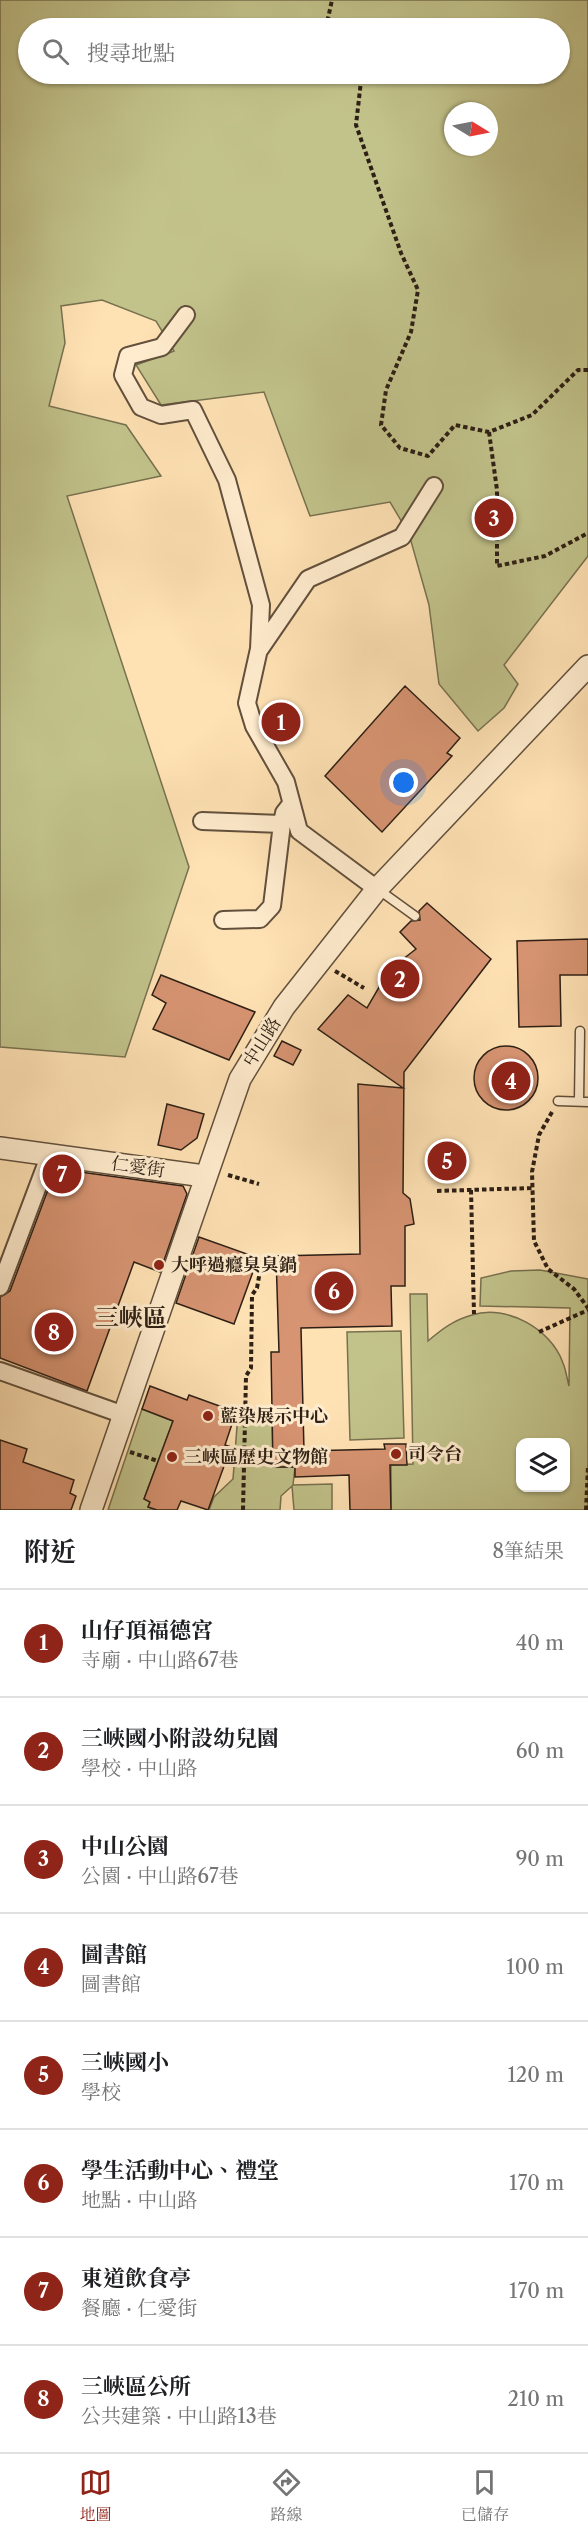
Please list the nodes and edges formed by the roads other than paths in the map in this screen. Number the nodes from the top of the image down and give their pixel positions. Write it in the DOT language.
graph roads {
  1 [pos="186,315"];
  2 [pos="434,486"];
  3 [pos="259,649"];
  4 [pos="588,666"];
  5 [pos="291,804"];
  6 [pos="202,821"];
  7 [pos="282,824"];
  8 [pos="377,889"];
  9 [pos="415,916"];
  10 [pos="223,920"];
  11 [pos="580,1031"];
  12 [pos="558,1101"];
  13 [pos="584,1102"];
  14 [pos="0,1148"];
  15 [pos="50,1154"];
  16 [pos="206,1173"];
  17 [pos="0,1287"];
  18 [pos="0,1371"];
  19 [pos="124,1415"];
  20 [pos="91,1510"];
  1 -- 3 [label="street"];
  2 -- 3 [label="street"];
  3 -- 5 [label="street"];
  4 -- 8 [label="street, 中山路"];
  5 -- 7 [label="street"];
  5 -- 8 [label="street"];
  6 -- 7 [label="street"];
  7 -- 10 [label="street"];
  8 -- 9 [label="lane"];
  8 -- 16 [label="street, 中山路"];
  11 -- 13 [label="lane"];
  12 -- 13 [label="lane"];
  14 -- 15 [label="street, 仁愛街"];
  15 -- 16 [label="street, 仁愛街"];
  15 -- 17 [label="street"];
  16 -- 19 [label="street, 中山路"];
  18 -- 19 [label="street"];
  19 -- 20 [label="street, 中山路"];
}
